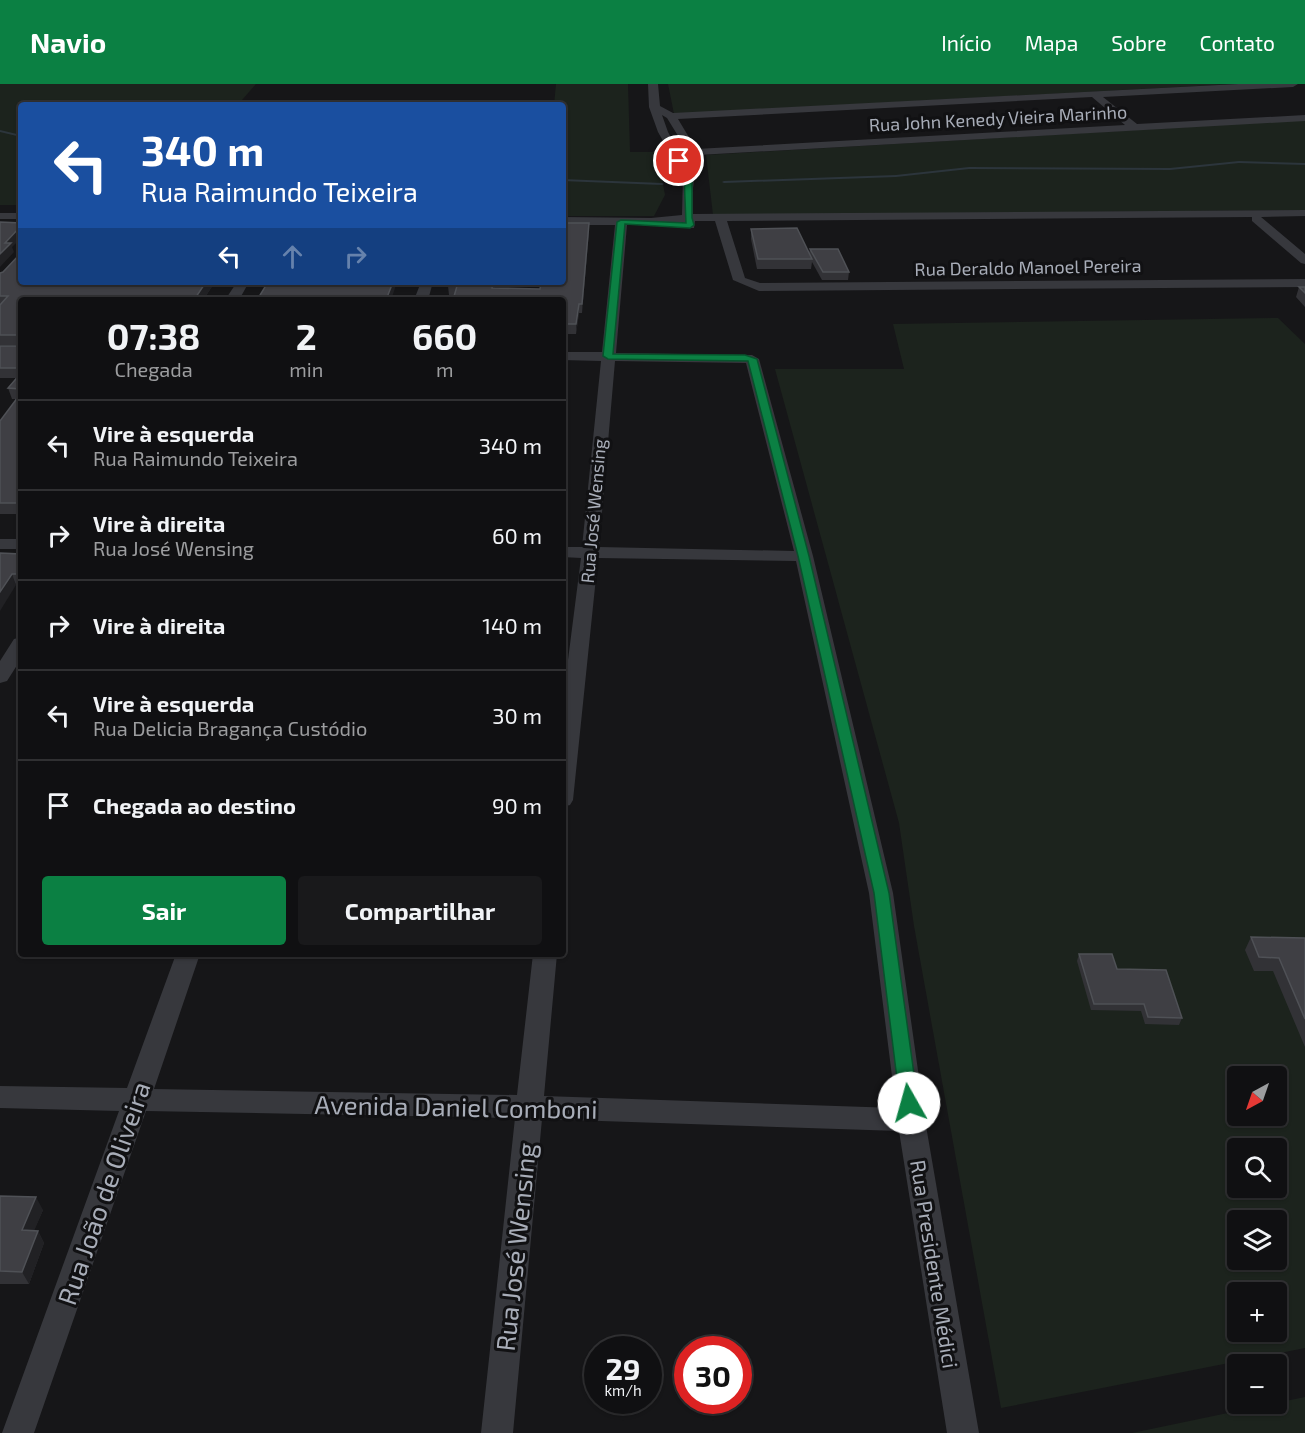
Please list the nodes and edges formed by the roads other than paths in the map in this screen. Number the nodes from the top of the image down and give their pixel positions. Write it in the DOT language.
graph roads {
  1 [pos="653,84"];
  2 [pos="1293,84"];
  3 [pos="1298,84"];
  4 [pos="1305,88"];
  5 [pos="1094,94"];
  6 [pos="654,107"];
  7 [pos="671,116"];
  8 [pos="1305,118"];
  9 [pos="1134,127"];
  10 [pos="693,152"];
  11 [pos="688,175"];
  12 [pos="1305,213"];
  13 [pos="0,216"];
  14 [pos="18,216"];
  15 [pos="1256,219"];
  16 [pos="1305,219"];
  17 [pos="566,221"];
  18 [pos="721,221"];
  19 [pos="621,222"];
  20 [pos="689,222"];
  21 [pos="1305,260"];
  22 [pos="1305,283"];
  23 [pos="566,356"];
  24 [pos="608,356"];
  25 [pos="0,544"];
  26 [pos="18,544"];
  27 [pos="566,552"];
  28 [pos="590,553"];
  29 [pos="804,556"];
  30 [pos="18,648"];
  31 [pos="0,677"];
  32 [pos="566,765"];
  33 [pos="187,957"];
  34 [pos="545,957"];
  35 [pos="0,1097"];
  36 [pos="136,1099"];
  37 [pos="529,1107"];
  38 [pos="911,1120"];
  39 [pos="18,1433"];
  40 [pos="497,1433"];
  41 [pos="963,1433"];
  1 -- 6 [label="street"];
  2 -- 5 [label="street"];
  3 -- 4 [label="street"];
  5 -- 7 [label="street"];
  5 -- 9 [label="street"];
  6 -- 7 [label="street"];
  6 -- 11 [label="street"];
  7 -- 10 [label="street"];
  8 -- 9 [label="street, Rua John Kenedy Vieira Marinho"];
  9 -- 10 [label="street, Rua John Kenedy Vieira Marinho"];
  10 -- 11 [label="street"];
  11 -- 20 [label="street"];
  12 -- 18 [label="street"];
  13 -- 14 [label="street"];
  15 -- 16 [label="street"];
  15 -- 18 [label="street"];
  15 -- 21 [label="street"];
  17 -- 19 [label="street"];
  18 -- 20 [label="street"];
  18 -- 22 [label="street, Rua Deraldo Manoel Pereira"];
  19 -- 20 [label="street"];
  19 -- 24 [label="street, Rua José Wensing"];
  23 -- 24 [label="street"];
  24 -- 28 [label="street, Rua José Wensing"];
  24 -- 29 [label="street, Rua Presidente Médici"];
  25 -- 26 [label="street"];
  27 -- 28 [label="street"];
  28 -- 29 [label="street"];
  28 -- 32 [label="street, Rua José Wensing"];
  29 -- 38 [label="street, Rua Presidente Médici"];
  30 -- 31 [label="street"];
  33 -- 36 [label="street, Rua João de Oliveira"];
  34 -- 37 [label="street, Rua José Wensing"];
  35 -- 36 [label="street, Avenida Daniel Comboni"];
  36 -- 37 [label="street, Avenida Daniel Comboni"];
  36 -- 39 [label="street, Rua João de Oliveira"];
  37 -- 38 [label="street, Avenida Daniel Comboni"];
  37 -- 40 [label="street, Rua José Wensing"];
  38 -- 41 [label="street, Rua Presidente Médici"];
}
